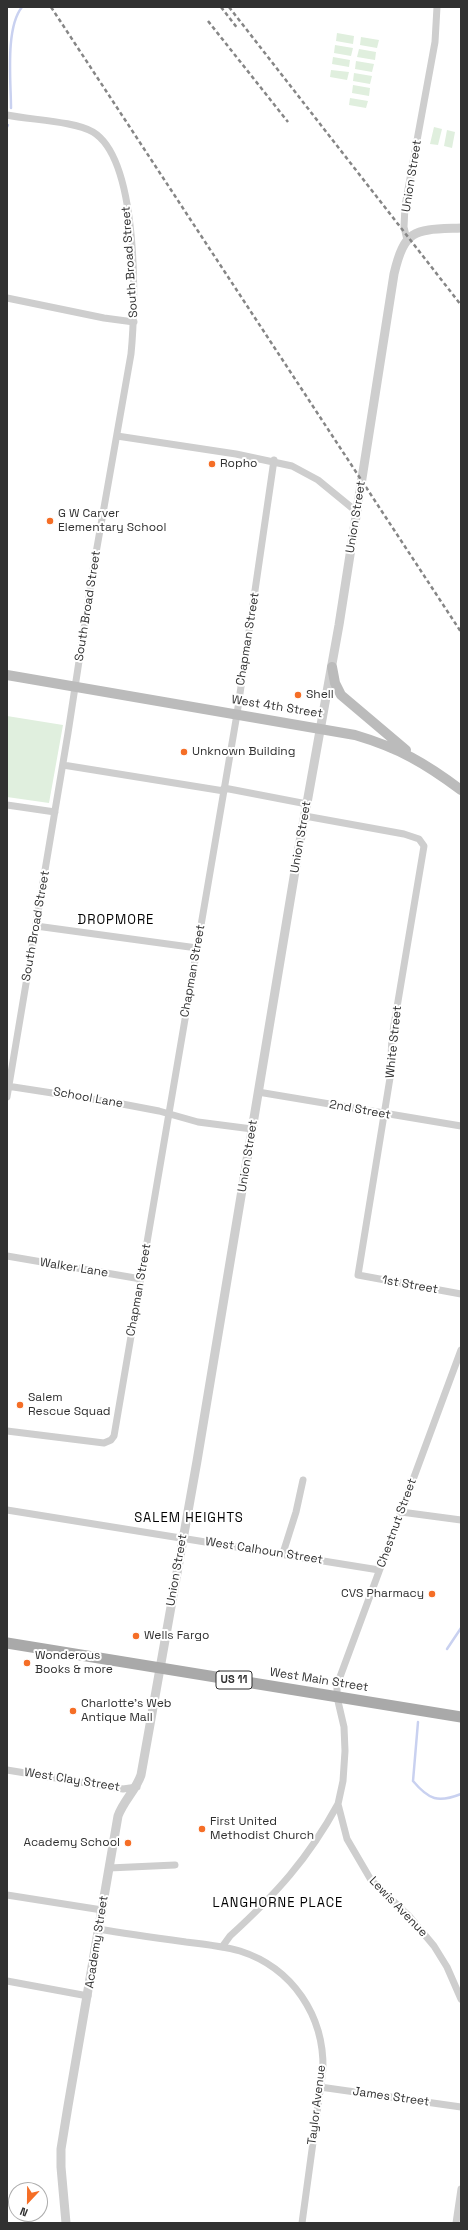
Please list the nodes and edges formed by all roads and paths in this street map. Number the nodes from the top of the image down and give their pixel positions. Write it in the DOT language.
graph roads {
  1 [pos="437,7"];
  2 [pos="7,115"];
  3 [pos="461,228"];
  4 [pos="407,240"];
  5 [pos="7,298"];
  6 [pos="134,322"];
  7 [pos="117,436"];
  8 [pos="274,460"];
  9 [pos="356,512"];
  10 [pos="332,667"];
  11 [pos="7,675"];
  12 [pos="75,687"];
  13 [pos="237,714"];
  14 [pos="321,728"];
  15 [pos="412,756"];
  16 [pos="63,765"];
  17 [pos="224,789"];
  18 [pos="461,790"];
  19 [pos="7,804"];
  20 [pos="307,804"];
  21 [pos="55,812"];
  22 [pos="305,816"];
  23 [pos="36,926"];
  24 [pos="197,948"];
  25 [pos="8,1086"];
  26 [pos="258,1092"];
  27 [pos="7,1097"];
  28 [pos="169,1114"];
  29 [pos="384,1114"];
  30 [pos="461,1126"];
  31 [pos="252,1129"];
  32 [pos="7,1256"];
  33 [pos="358,1276"];
  34 [pos="141,1279"];
  35 [pos="461,1294"];
  36 [pos="461,1350"];
  37 [pos="7,1431"];
  38 [pos="303,1480"];
  39 [pos="7,1510"];
  40 [pos="401,1512"];
  41 [pos="461,1520"];
  42 [pos="183,1538"];
  43 [pos="283,1553"];
  44 [pos="379,1570"];
  45 [pos="7,1643"];
  46 [pos="160,1668"];
  47 [pos="337,1696"];
  48 [pos="461,1717"];
  49 [pos="7,1770"];
  50 [pos="137,1787"];
  51 [pos="338,1804"];
  52 [pos="175,1865"];
  53 [pos="109,1868"];
  54 [pos="7,1894"];
  55 [pos="102,1910"];
  56 [pos="98,1929"];
  57 [pos="222,1947"];
  58 [pos="7,1981"];
  59 [pos="88,1996"];
  60 [pos="461,1998"];
  61 [pos="320,2087"];
  62 [pos="461,2107"];
  63 [pos="461,2189"];
  64 [pos="66,2223"];
  65 [pos="302,2223"];
  66 [pos="456,2223"];
  1 -- 4 [label="street, Union Street"];
  2 -- 6 [label="street, South Broad Street"];
  3 -- 4 [label="street"];
  4 -- 9 [label="street, Union Street"];
  5 -- 6 [label="street"];
  6 -- 7 [label="street, South Broad Street"];
  7 -- 8 [label="street"];
  7 -- 12 [label="street, South Broad Street"];
  8 -- 9 [label="street"];
  8 -- 13 [label="street, Chapman Street"];
  9 -- 10 [label="street, Union Street"];
  10 -- 14 [label="street, Union Street"];
  10 -- 15 [label="main road"];
  11 -- 12 [label="main road, West 4th Street"];
  12 -- 13 [label="main road, West 4th Street"];
  12 -- 16 [label="street, South Broad Street"];
  13 -- 14 [label="main road, West 4th Street"];
  13 -- 17 [label="street, Chapman Street"];
  14 -- 15 [label="main road, West 4th Street"];
  14 -- 20 [label="street, Union Street"];
  15 -- 18 [label="main road, West 4th Street"];
  16 -- 17 [label="street"];
  16 -- 21 [label="street, South Broad Street"];
  17 -- 20 [label="street"];
  17 -- 24 [label="street, Chapman Street"];
  19 -- 21 [label="street"];
  20 -- 22 [label="street, Union Street"];
  21 -- 23 [label="street, South Broad Street"];
  22 -- 26 [label="street, Union Street"];
  22 -- 29 [label="street, White Street"];
  23 -- 24 [label="street"];
  23 -- 25 [label="street, South Broad Street"];
  24 -- 28 [label="street, Chapman Street"];
  25 -- 27 [label="street, South Broad Street"];
  25 -- 28 [label="street, School Lane"];
  26 -- 29 [label="street, 2nd Street"];
  26 -- 31 [label="street, Union Street"];
  28 -- 31 [label="street, School Lane"];
  28 -- 34 [label="street, Chapman Street"];
  29 -- 30 [label="street, 2nd Street"];
  29 -- 33 [label="street, White Street"];
  31 -- 42 [label="street, Union Street"];
  32 -- 34 [label="street, Walker Lane"];
  33 -- 35 [label="street, 1st Street"];
  34 -- 37 [label="street, Chapman Street"];
  36 -- 40 [label="street, Chestnut Street"];
  38 -- 43 [label="street"];
  39 -- 42 [label="street, West Calhoun Street"];
  40 -- 41 [label="street"];
  40 -- 44 [label="street, Chestnut Street"];
  42 -- 43 [label="street, West Calhoun Street"];
  42 -- 46 [label="street, Union Street"];
  43 -- 44 [label="street, West Calhoun Street"];
  44 -- 47 [label="street, Chestnut Street"];
  45 -- 46 [label="main road, West Main Street / US 11"];
  46 -- 47 [label="main road, West Main Street / US 11"];
  46 -- 50 [label="street, Academy Street"];
  47 -- 48 [label="main road, West Main Street / US 11"];
  47 -- 51 [label="street, Lewis Avenue"];
  49 -- 50 [label="street, West Clay Street"];
  50 -- 53 [label="street, Academy Street"];
  51 -- 57 [label="street"];
  51 -- 60 [label="street, Lewis Avenue"];
  52 -- 53 [label="street"];
  53 -- 55 [label="street, Academy Street"];
  54 -- 55 [label="street"];
  55 -- 56 [label="street, Academy Street"];
  56 -- 57 [label="street, Taylor Avenue"];
  56 -- 59 [label="street, Academy Street"];
  57 -- 61 [label="street, Taylor Avenue"];
  58 -- 59 [label="street"];
  59 -- 64 [label="street, Academy Street"];
  61 -- 62 [label="street, James Street"];
  61 -- 65 [label="street, Taylor Avenue"];
  63 -- 66 [label="street"];
}
